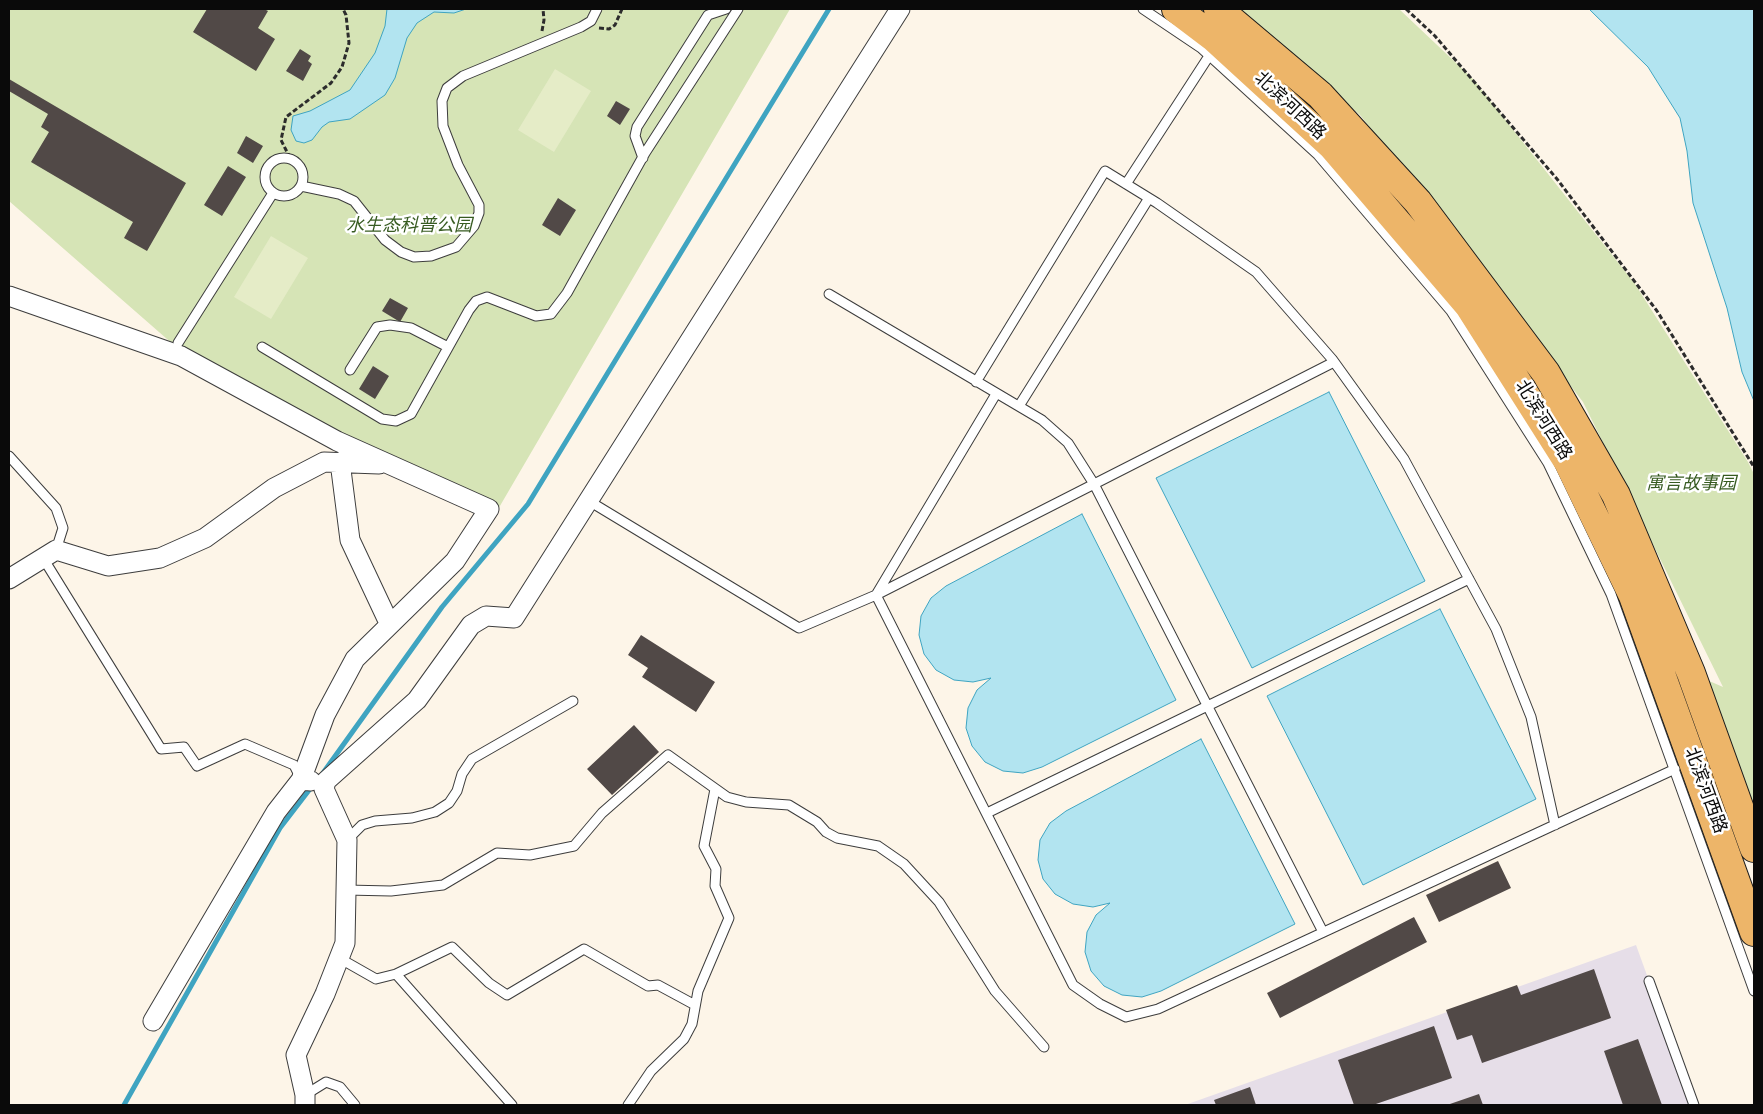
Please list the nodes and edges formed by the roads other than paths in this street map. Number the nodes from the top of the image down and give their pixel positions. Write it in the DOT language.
graph roads {
  1 [pos="597,9"];
  2 [pos="726,9"];
  3 [pos="738,9"];
  4 [pos="900,9"];
  5 [pos="1143,9"];
  6 [pos="1176,9"];
  7 [pos="1218,9"];
  8 [pos="1209,56"];
  9 [pos="643,158"];
  10 [pos="1126,184"];
  11 [pos="302,186"];
  12 [pos="272,193"];
  13 [pos="1149,198"];
  14 [pos="829,294"];
  15 [pos="9,296"];
  16 [pos="178,343"];
  17 [pos="262,347"];
  18 [pos="448,347"];
  19 [pos="1334,362"];
  20 [pos="350,370"];
  21 [pos="976,382"];
  22 [pos="996,394"];
  23 [pos="1019,406"];
  24 [pos="9,456"];
  25 [pos="340,462"];
  26 [pos="390,464"];
  27 [pos="1094,484"];
  28 [pos="589,501"];
  29 [pos="50,554"];
  30 [pos="9,579"];
  31 [pos="1469,579"];
  32 [pos="876,595"];
  33 [pos="389,623"];
  34 [pos="573,701"];
  35 [pos="1207,706"];
  36 [pos="1675,769"];
  37 [pos="311,783"];
  38 [pos="715,789"];
  39 [pos="987,813"];
  40 [pos="1555,825"];
  41 [pos="347,840"];
  42 [pos="1754,848"];
  43 [pos="346,890"];
  44 [pos="1322,932"];
  45 [pos="1754,932"];
  46 [pos="339,958"];
  47 [pos="396,974"];
  48 [pos="1649,981"];
  49 [pos="1754,991"];
  50 [pos="695,1005"];
  51 [pos="153,1021"];
  52 [pos="1044,1047"];
  53 [pos="305,1100"];
  54 [pos="355,1105"];
  55 [pos="512,1105"];
  56 [pos="628,1105"];
  57 [pos="1694,1105"];
  1 -- 11 [label="lane"];
  2 -- 9 [label="lane"];
  3 -- 9 [label="lane"];
  4 -- 28 [label="street"];
  5 -- 8 [label="lane"];
  6 -- 45 [label="main road, 北滨河西路"];
  7 -- 42 [label="main road, 北滨河西路"];
  8 -- 10 [label="lane"];
  8 -- 36 [label="lane"];
  9 -- 18 [label="lane"];
  10 -- 13 [label="lane"];
  10 -- 21 [label="lane"];
  11 -- 12 [label="lane"];
  11 -- 12 [label="lane"];
  12 -- 16 [label="lane"];
  13 -- 19 [label="lane"];
  13 -- 23 [label="lane"];
  14 -- 21 [label="lane"];
  15 -- 26 [label="street"];
  17 -- 18 [label="lane"];
  18 -- 20 [label="lane"];
  19 -- 27 [label="lane"];
  19 -- 31 [label="lane"];
  21 -- 22 [label="lane"];
  22 -- 23 [label="lane"];
  22 -- 32 [label="lane"];
  23 -- 27 [label="lane"];
  24 -- 29 [label="lane"];
  25 -- 26 [label="street"];
  25 -- 29 [label="street"];
  25 -- 33 [label="street"];
  26 -- 33 [label="street"];
  27 -- 32 [label="lane"];
  27 -- 35 [label="lane"];
  28 -- 32 [label="lane"];
  28 -- 37 [label="street"];
  29 -- 30 [label="street"];
  29 -- 37 [label="lane"];
  31 -- 35 [label="lane"];
  31 -- 40 [label="lane"];
  32 -- 39 [label="lane"];
  33 -- 37 [label="street"];
  34 -- 41 [label="lane"];
  35 -- 39 [label="lane"];
  35 -- 44 [label="lane"];
  36 -- 40 [label="lane"];
  36 -- 49 [label="lane"];
  37 -- 41 [label="street"];
  37 -- 51 [label="street"];
  38 -- 43 [label="lane"];
  38 -- 50 [label="lane"];
  38 -- 52 [label="lane"];
  39 -- 44 [label="lane"];
  40 -- 44 [label="lane"];
  41 -- 43 [label="street"];
  43 -- 46 [label="street"];
  46 -- 47 [label="lane"];
  46 -- 53 [label="street"];
  47 -- 50 [label="lane"];
  47 -- 55 [label="lane"];
  48 -- 57 [label="lane"];
  50 -- 56 [label="lane"];
  53 -- 54 [label="lane"];
}
